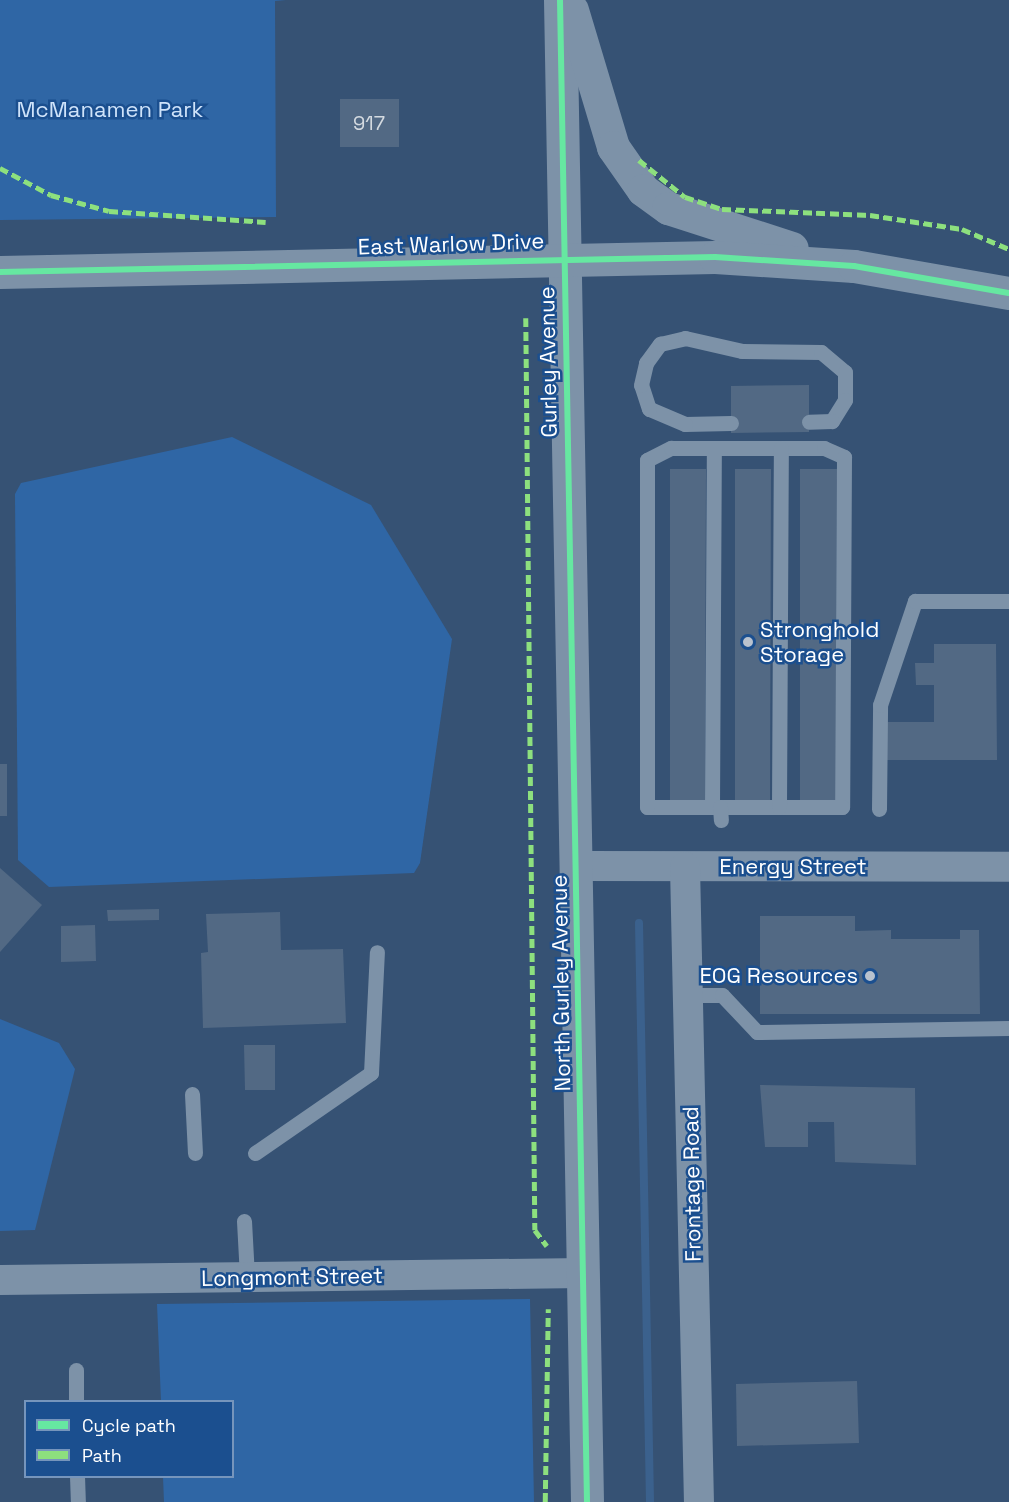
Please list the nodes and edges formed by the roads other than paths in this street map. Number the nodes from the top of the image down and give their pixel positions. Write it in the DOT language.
graph roads {
  1 [pos="561,0"];
  2 [pos="568,0"];
  3 [pos="564,258"];
  4 [pos="854,266"];
  5 [pos="0,272"];
  6 [pos="1009,293"];
  7 [pos="809,422"];
  8 [pos="731,423"];
  9 [pos="714,448"];
  10 [pos="781,448"];
  11 [pos="569,464"];
  12 [pos="1009,601"];
  13 [pos="779,807"];
  14 [pos="879,809"];
  15 [pos="718,811"];
  16 [pos="577,866"];
  17 [pos="685,867"];
  18 [pos="1009,867"];
  19 [pos="377,952"];
  20 [pos="687,996"];
  21 [pos="1009,1028"];
  22 [pos="192,1094"];
  23 [pos="195,1153"];
  24 [pos="255,1153"];
  25 [pos="244,1221"];
  26 [pos="584,1273"];
  27 [pos="247,1277"];
  28 [pos="0,1280"];
  29 [pos="76,1370"];
  30 [pos="76,1400"];
  31 [pos="78,1478"];
  32 [pos="78,1502"];
  33 [pos="587,1502"];
  34 [pos="699,1502"];
  1 -- 3 [label="street"];
  2 -- 4 [label="street"];
  3 -- 4 [label="street, East Warlow Drive"];
  3 -- 5 [label="street, East Warlow Drive"];
  3 -- 11 [label="street, Gurley Avenue"];
  4 -- 6 [label="street, East Warlow Drive"];
  7 -- 8 [label="lane"];
  9 -- 10 [label="lane"];
  9 -- 15 [label="lane"];
  9 -- 15 [label="lane"];
  10 -- 13 [label="lane"];
  10 -- 13 [label="lane"];
  11 -- 16 [label="street, North Gurley Avenue"];
  12 -- 14 [label="lane"];
  13 -- 15 [label="lane"];
  16 -- 17 [label="street, Energy Street"];
  16 -- 26 [label="street, North Gurley Avenue"];
  17 -- 18 [label="street, Energy Street"];
  17 -- 20 [label="street, Frontage Road"];
  19 -- 24 [label="lane"];
  20 -- 21 [label="lane"];
  20 -- 34 [label="street, Frontage Road"];
  22 -- 23 [label="lane"];
  25 -- 27 [label="lane"];
  26 -- 27 [label="street, Longmont Street"];
  26 -- 33 [label="street, North Gurley Avenue"];
  27 -- 28 [label="street, Longmont Street"];
  29 -- 30 [label="lane"];
  31 -- 32 [label="lane"];
}
